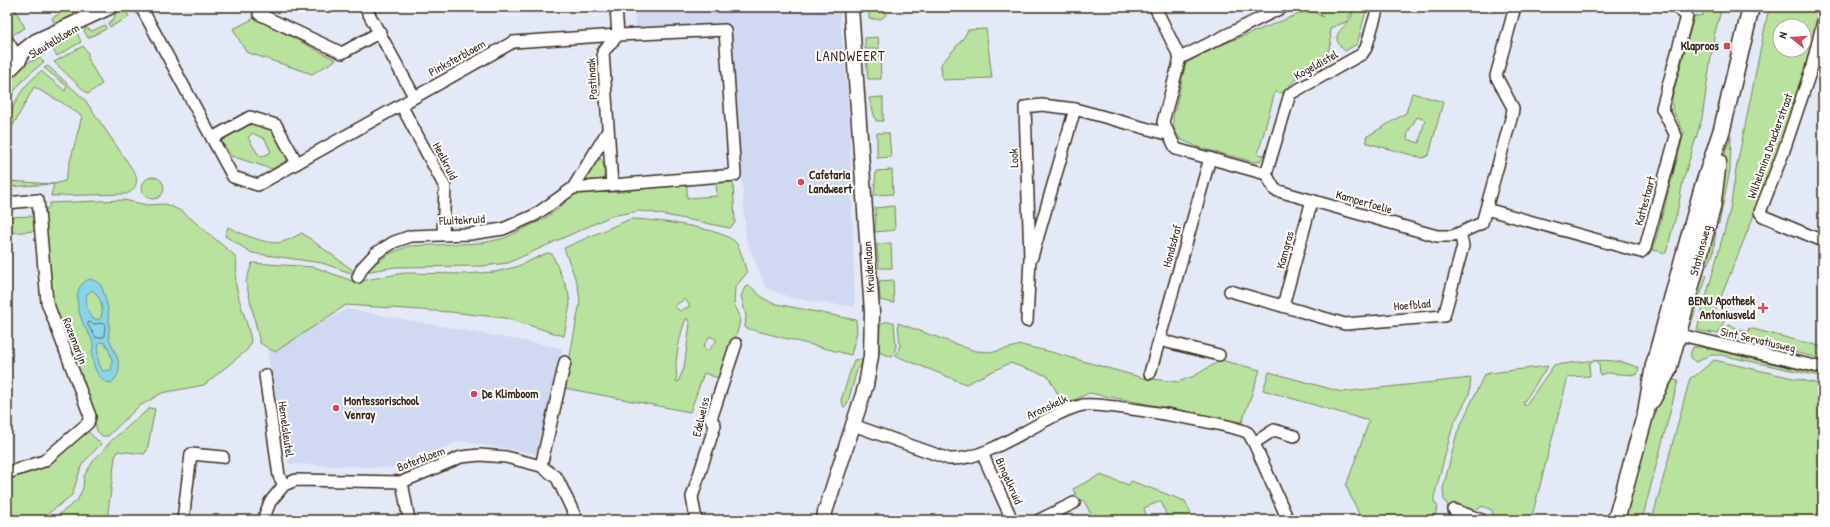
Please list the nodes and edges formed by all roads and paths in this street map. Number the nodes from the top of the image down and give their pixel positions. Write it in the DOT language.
graph roads {
  1 [pos="110,7"];
  2 [pos="141,7"];
  3 [pos="365,7"];
  4 [pos="616,7"];
  5 [pos="851,7"];
  6 [pos="1155,7"];
  7 [pos="1283,7"];
  8 [pos="1378,7"];
  9 [pos="1515,7"];
  10 [pos="1676,7"];
  11 [pos="1751,7"];
  12 [pos="259,14"];
  13 [pos="1823,22"];
  14 [pos="380,32"];
  15 [pos="618,35"];
  16 [pos="7,40"];
  17 [pos="1180,58"];
  18 [pos="19,60"];
  19 [pos="7,72"];
  20 [pos="414,96"];
  21 [pos="401,105"];
  22 [pos="1075,109"];
  23 [pos="608,131"];
  24 [pos="1167,134"];
  25 [pos="212,138"];
  26 [pos="1210,158"];
  27 [pos="297,163"];
  28 [pos="1266,174"];
  29 [pos="612,185"];
  30 [pos="573,188"];
  31 [pos="1312,200"];
  32 [pos="7,202"];
  33 [pos="1486,209"];
  34 [pos="1460,233"];
  35 [pos="443,234"];
  36 [pos="1823,241"];
  37 [pos="1030,258"];
  38 [pos="358,277"];
  39 [pos="1230,292"];
  40 [pos="1283,306"];
  41 [pos="1027,321"];
  42 [pos="1670,333"];
  43 [pos="1159,340"];
  44 [pos="736,344"];
  45 [pos="1219,355"];
  46 [pos="565,362"];
  47 [pos="1823,368"];
  48 [pos="1150,373"];
  49 [pos="265,375"];
  50 [pos="853,425"];
  51 [pos="1294,436"];
  52 [pos="1254,443"];
  53 [pos="982,452"];
  54 [pos="222,457"];
  55 [pos="541,466"];
  56 [pos="7,473"];
  57 [pos="402,482"];
  58 [pos="284,485"];
  59 [pos="1074,504"];
  60 [pos="1454,510"];
  61 [pos="183,520"];
  62 [pos="263,520"];
  63 [pos="409,520"];
  64 [pos="577,520"];
  65 [pos="696,520"];
  66 [pos="824,520"];
  67 [pos="1012,520"];
  68 [pos="1039,520"];
  69 [pos="1288,520"];
  70 [pos="1482,520"];
  71 [pos="1616,520"];
  1 -- 18 [label="street, Sleutelbloem"];
  2 -- 25 [label="street, Pinksterbloem"];
  3 -- 14 [label="street"];
  4 -- 15 [label="street"];
  5 -- 50 [label="street, Kruidenlaan"];
  6 -- 17 [label="street"];
  7 -- 17 [label="street"];
  8 -- 28 [label="street, Kogeldistel"];
  9 -- 33 [label="street, Kamperfoelie"];
  10 -- 33 [label="street, Kattestaart"];
  11 -- 42 [label="main road, Stationsweg"];
  12 -- 14 [label="street"];
  13 -- 36 [label="street, Wilhelmina Druckerstraat"];
  14 -- 20 [label="street"];
  15 -- 20 [label="street, Pinksterbloem"];
  15 -- 23 [label="street, Pastinaak"];
  15 -- 29 [label="street"];
  16 -- 18 [label="street"];
  17 -- 24 [label="street"];
  18 -- 19 [label="street, Sleutelbloem"];
  20 -- 21 [label="street, Pinksterbloem"];
  21 -- 27 [label="street, Pinksterbloem"];
  21 -- 35 [label="street, Heelkruid"];
  22 -- 24 [label="street, Look"];
  22 -- 37 [label="street, Look"];
  22 -- 37 [label="street, Look"];
  23 -- 29 [label="street, Pastinaak"];
  23 -- 30 [label="street, Fluitekruid"];
  24 -- 26 [label="street"];
  25 -- 27 [label="street"];
  25 -- 27 [label="street, Pinksterbloem"];
  26 -- 28 [label="street"];
  26 -- 43 [label="street, Hondsdraf"];
  28 -- 31 [label="street, Kamperfoelie"];
  29 -- 30 [label="street"];
  30 -- 35 [label="street, Fluitekruid"];
  31 -- 34 [label="street, Kamperfoelie"];
  31 -- 40 [label="street, Kamgras"];
  32 -- 56 [label="street, Rozemarijn"];
  33 -- 34 [label="street, Kamperfoelie"];
  34 -- 40 [label="street, Hoefblad"];
  35 -- 38 [label="street, Fluitekruid"];
  37 -- 41 [label="street, Look"];
  39 -- 40 [label="street"];
  42 -- 47 [label="street, Sint Servatiusweg"];
  42 -- 71 [label="main road, Stationsweg"];
  43 -- 45 [label="street"];
  43 -- 48 [label="street, Hondsdraf"];
  44 -- 65 [label="street, Edelweiss"];
  46 -- 55 [label="street"];
  49 -- 58 [label="street, Hemelsleutel"];
  50 -- 53 [label="street, Aronskelk"];
  50 -- 66 [label="street, Kruidenlaan"];
  51 -- 52 [label="street"];
  52 -- 53 [label="street, Aronskelk"];
  52 -- 69 [label="street, Aronskelk"];
  53 -- 67 [label="street, Bingelkruid"];
  54 -- 61 [label="street"];
  55 -- 57 [label="street, Boterbloem"];
  55 -- 64 [label="street, Boterbloem"];
  57 -- 58 [label="street, Boterbloem"];
  57 -- 63 [label="street"];
  58 -- 62 [label="street"];
  59 -- 68 [label="street"];
  60 -- 70 [label="street"];
}
